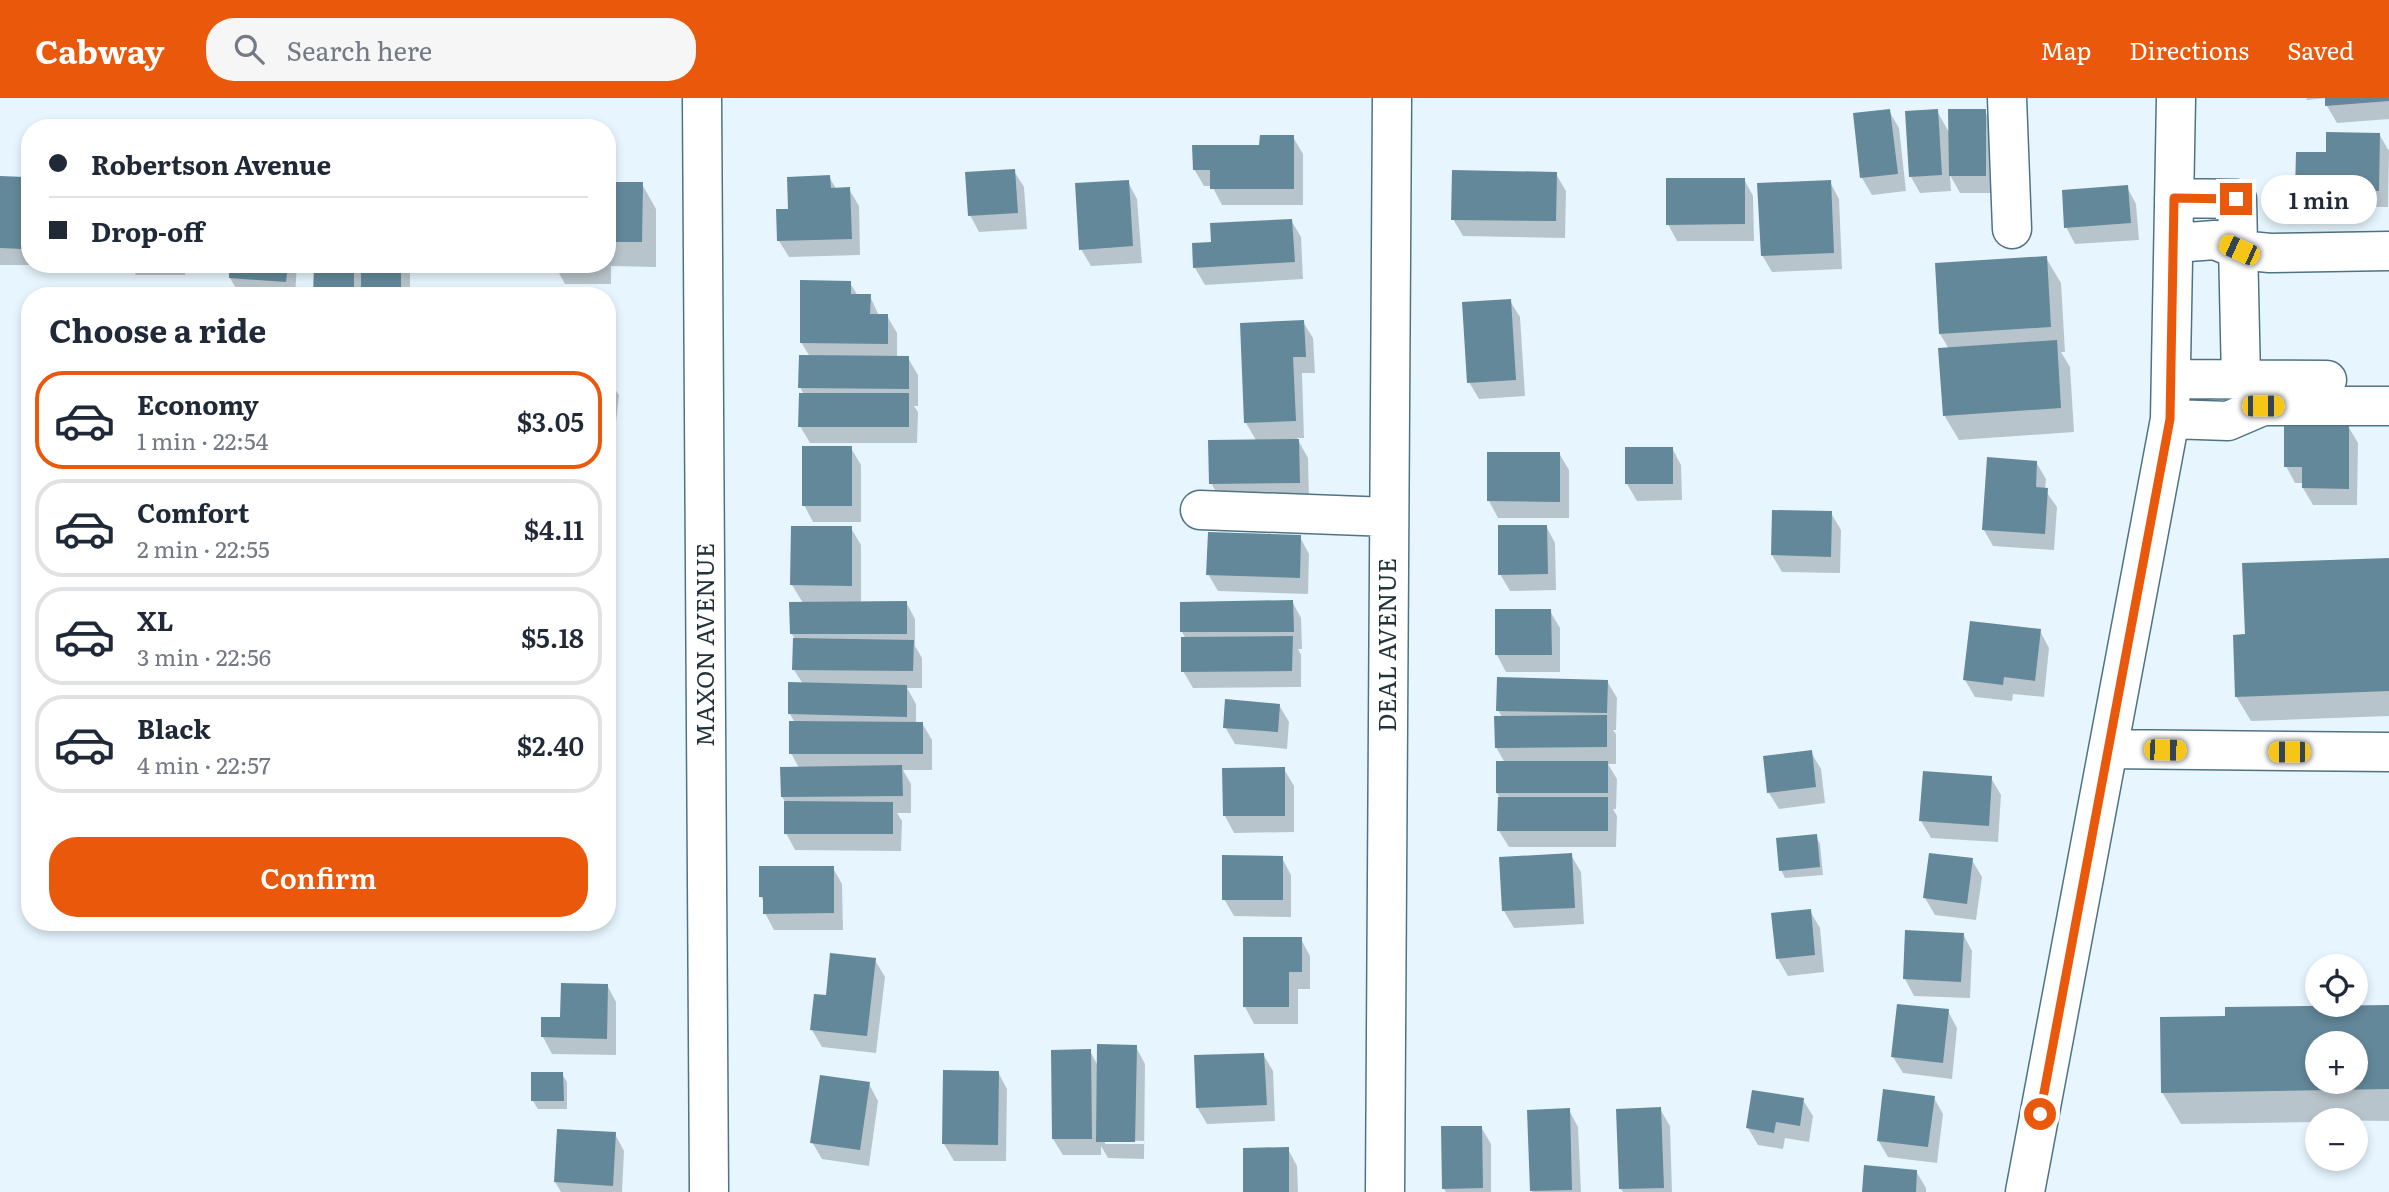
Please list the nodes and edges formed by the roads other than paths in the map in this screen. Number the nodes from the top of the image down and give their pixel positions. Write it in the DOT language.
graph roads {
  1 [pos="702,98"];
  2 [pos="1391,98"];
  3 [pos="2007,98"];
  4 [pos="2176,98"];
  5 [pos="2174,198"];
  6 [pos="2012,229"];
  7 [pos="2387,240"];
  8 [pos="2239,242"];
  9 [pos="2175,243"];
  10 [pos="2171,379"];
  11 [pos="2241,379"];
  12 [pos="2389,381"];
  13 [pos="2389,406"];
  14 [pos="2170,419"];
  15 [pos="1200,510"];
  16 [pos="1389,517"];
  17 [pos="2108,749"];
  18 [pos="2389,752"];
  19 [pos="709,1192"];
  20 [pos="1385,1192"];
  21 [pos="2025,1192"];
  1 -- 19 [label="street, MAXON AVENUE"];
  2 -- 16 [label="street, DEAL AVENUE"];
  3 -- 6 [label="street"];
  4 -- 5 [label="street"];
  5 -- 8 [label="street"];
  5 -- 9 [label="street"];
  7 -- 8 [label="street"];
  8 -- 9 [label="street"];
  8 -- 11 [label="street"];
  9 -- 10 [label="street"];
  10 -- 11 [label="street"];
  10 -- 14 [label="street"];
  11 -- 12 [label="street"];
  13 -- 14 [label="street"];
  14 -- 17 [label="street"];
  15 -- 16 [label="street"];
  16 -- 20 [label="street, DEAL AVENUE"];
  17 -- 18 [label="street"];
  17 -- 21 [label="street"];
}
